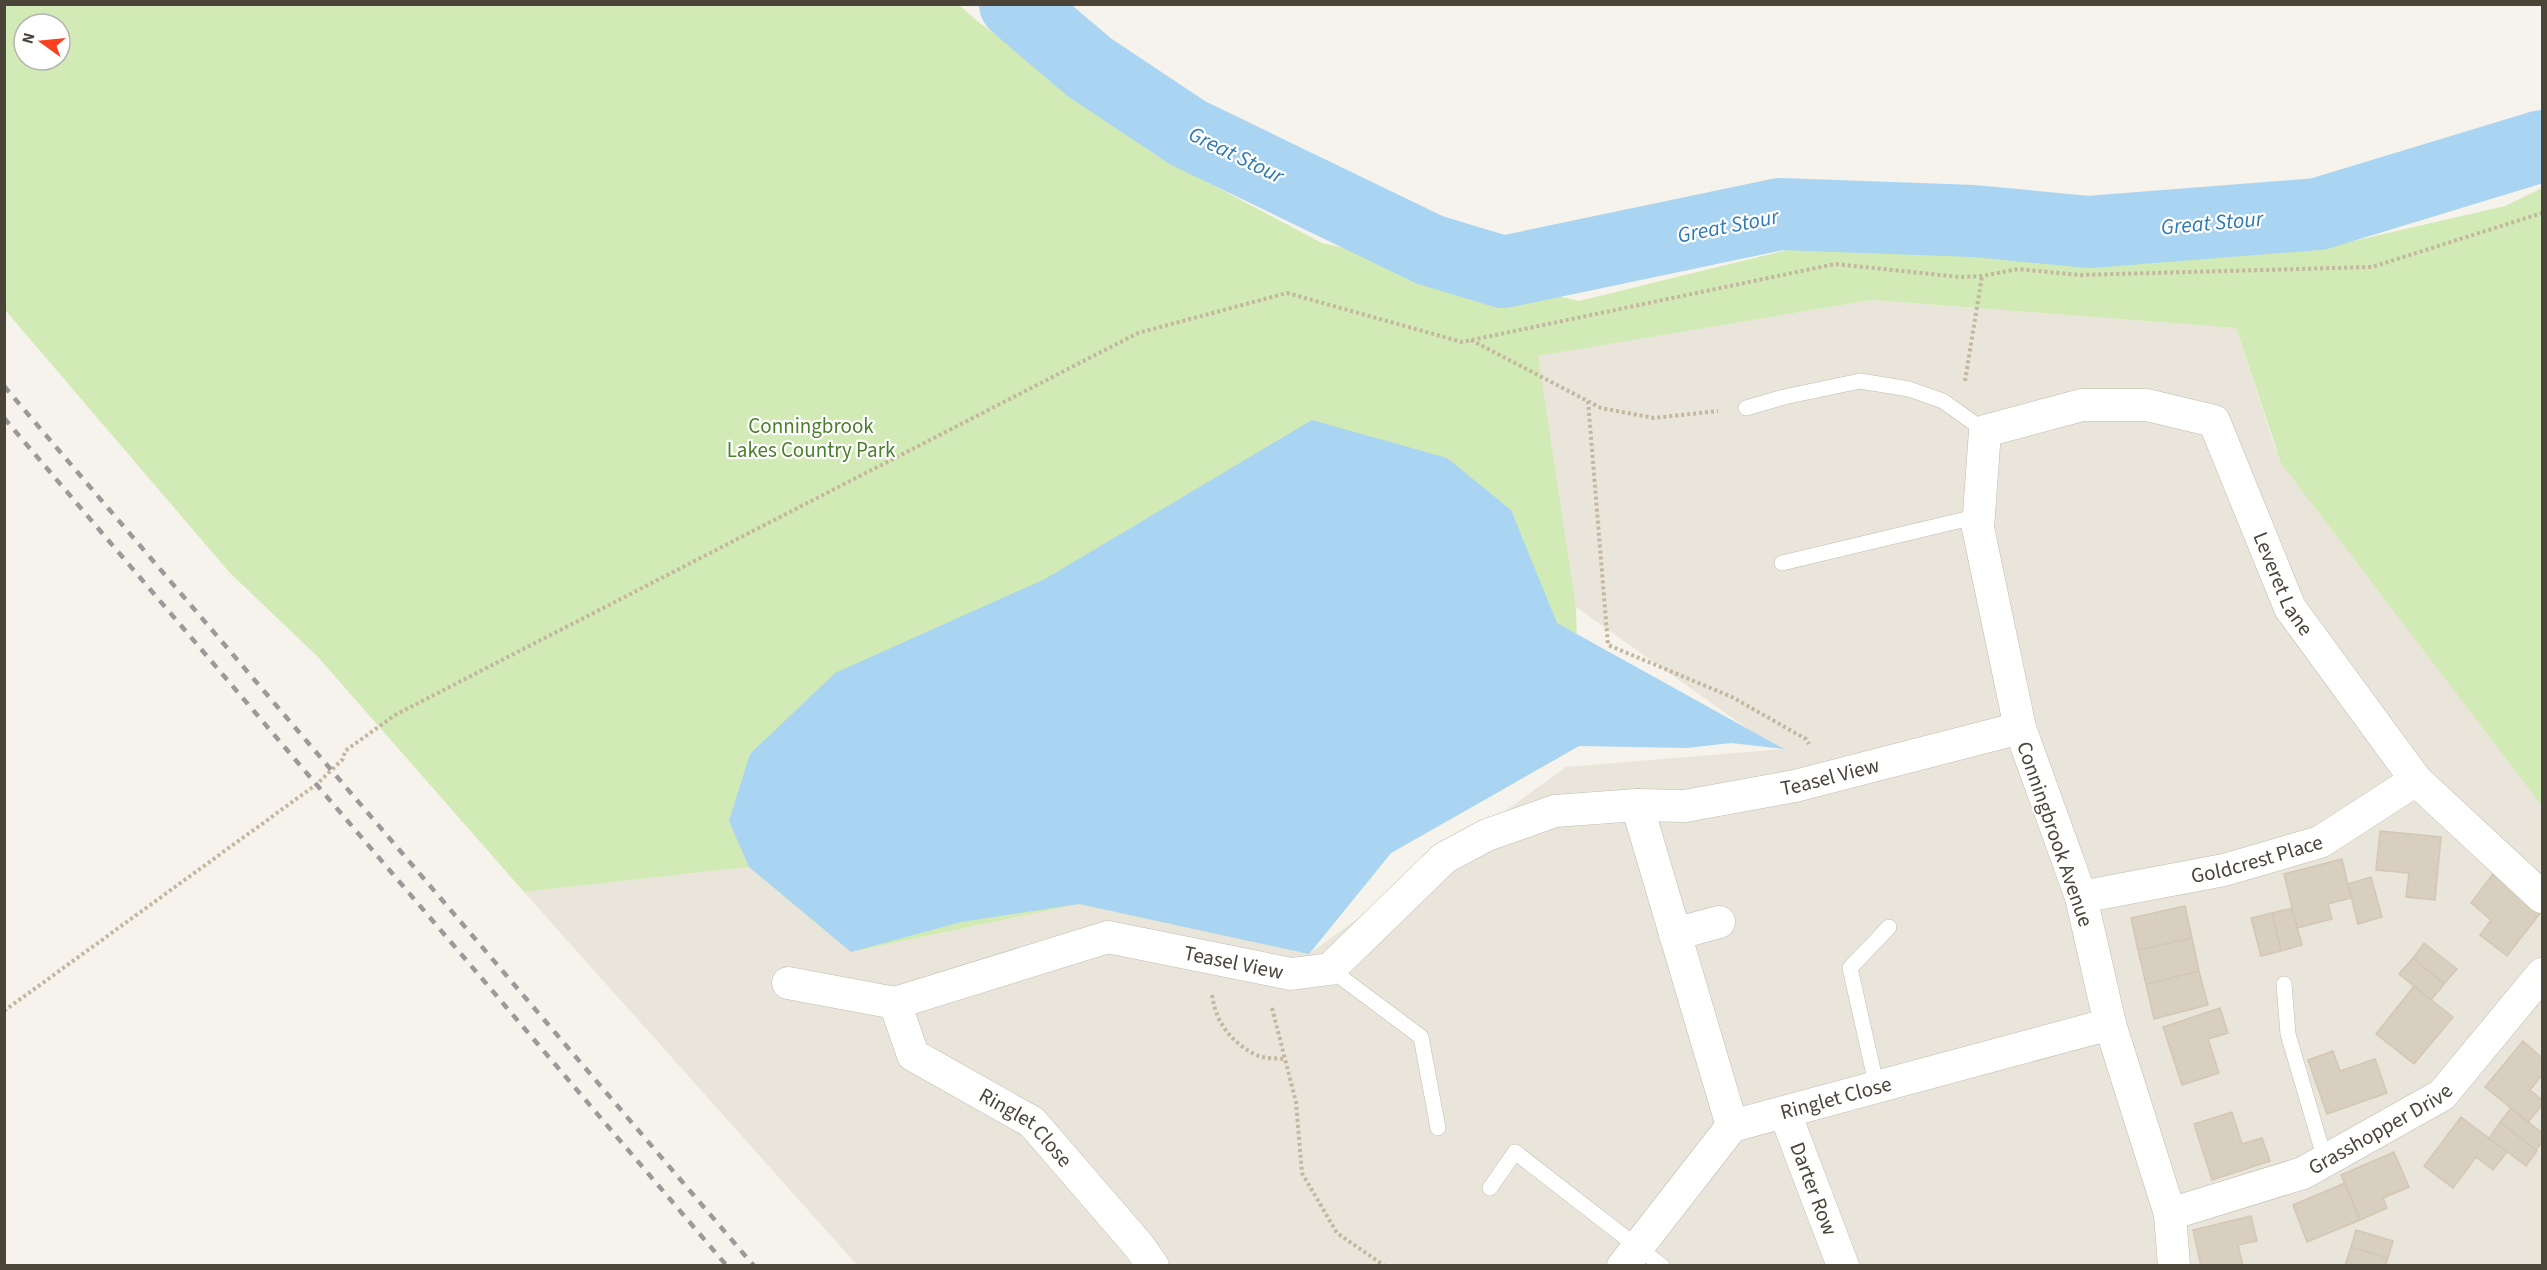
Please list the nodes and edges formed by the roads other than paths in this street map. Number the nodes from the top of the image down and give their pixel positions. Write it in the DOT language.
graph roads {
  1 [pos="1746,408"];
  2 [pos="1985,431"];
  3 [pos="1979,516"];
  4 [pos="1782,563"];
  5 [pos="2020,728"];
  6 [pos="2416,780"];
  7 [pos="1637,805"];
  8 [pos="2081,897"];
  9 [pos="2542,897"];
  10 [pos="1719,922"];
  11 [pos="1889,927"];
  12 [pos="1675,934"];
  13 [pos="1330,969"];
  14 [pos="2542,974"];
  15 [pos="788,983"];
  16 [pos="2284,984"];
  17 [pos="895,1003"];
  18 [pos="2110,1024"];
  19 [pos="1877,1088"];
  20 [pos="1785,1113"];
  21 [pos="1732,1126"];
  22 [pos="1438,1128"];
  23 [pos="2325,1160"];
  24 [pos="1490,1188"];
  25 [pos="2170,1214"];
  26 [pos="1641,1259"];
  27 [pos="1153,1266"];
  28 [pos="1843,1266"];
  29 [pos="2174,1266"];
  1 -- 2 [label="lane"];
  2 -- 3 [label="street, Conningbrook Avenue"];
  2 -- 6 [label="street, Leveret Lane"];
  3 -- 4 [label="lane"];
  3 -- 5 [label="street, Conningbrook Avenue"];
  5 -- 7 [label="street, Teasel View"];
  5 -- 8 [label="street, Conningbrook Avenue"];
  6 -- 8 [label="street, Goldcrest Place"];
  6 -- 9 [label="street, Leveret Lane"];
  7 -- 12 [label="street"];
  7 -- 13 [label="street, Teasel View"];
  8 -- 18 [label="street, Conningbrook Avenue"];
  10 -- 12 [label="street"];
  11 -- 19 [label="lane"];
  12 -- 21 [label="street"];
  13 -- 17 [label="street, Teasel View"];
  13 -- 22 [label="lane"];
  14 -- 23 [label="street, Grasshopper Drive"];
  15 -- 17 [label="street, Teasel View"];
  16 -- 23 [label="lane"];
  17 -- 27 [label="street, Ringlet Close"];
  18 -- 19 [label="street, Ringlet Close"];
  18 -- 25 [label="street, Conningbrook Avenue"];
  19 -- 20 [label="street, Ringlet Close"];
  20 -- 21 [label="street, Ringlet Close"];
  20 -- 28 [label="street, Darter Row"];
  21 -- 26 [label="street"];
  23 -- 25 [label="street, Grasshopper Drive"];
  24 -- 26 [label="lane"];
  25 -- 29 [label="street, Conningbrook Avenue"];
}
